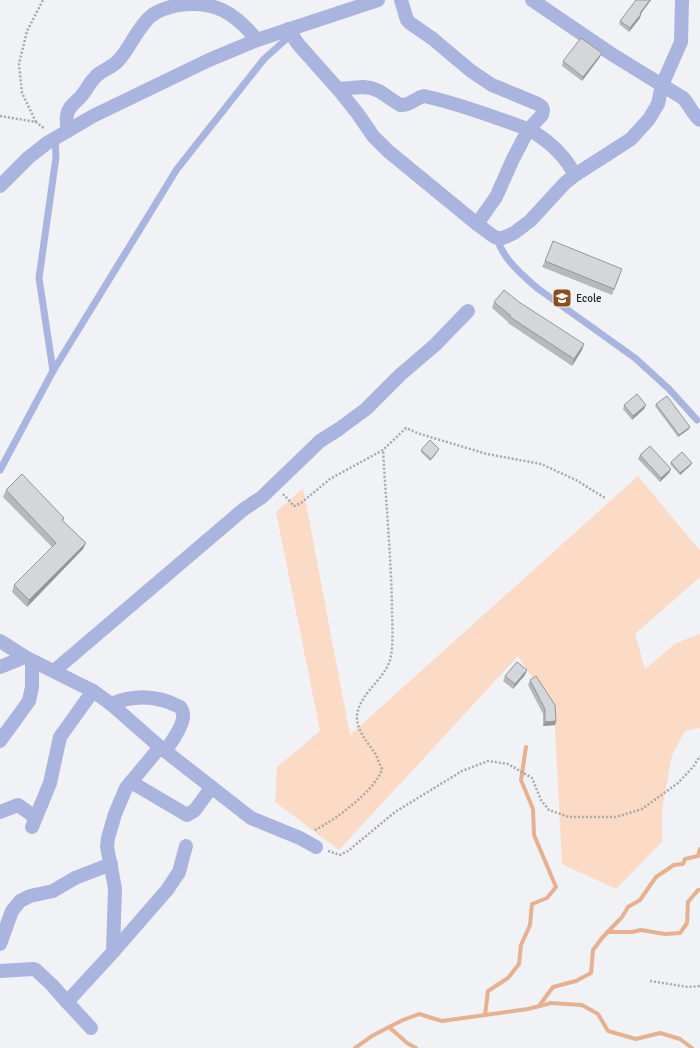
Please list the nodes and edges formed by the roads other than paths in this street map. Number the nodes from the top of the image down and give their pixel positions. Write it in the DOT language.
graph roads {
  1 [pos="378,0"];
  2 [pos="402,0"];
  3 [pos="532,0"];
  4 [pos="682,0"];
  5 [pos="340,7"];
  6 [pos="290,32"];
  7 [pos="257,40"];
  8 [pos="662,85"];
  9 [pos="338,88"];
  10 [pos="700,120"];
  11 [pos="68,130"];
  12 [pos="528,130"];
  13 [pos="55,138"];
  14 [pos="575,175"];
  15 [pos="0,186"];
  16 [pos="477,224"];
  17 [pos="497,238"];
  18 [pos="468,311"];
  19 [pos="53,371"];
  20 [pos="697,420"];
  21 [pos="0,470"];
  22 [pos="0,641"];
  23 [pos="28,659"];
  24 [pos="0,667"];
  25 [pos="54,671"];
  26 [pos="93,691"];
  27 [pos="111,704"];
  28 [pos="0,741"];
  29 [pos="162,749"];
  30 [pos="131,782"];
  31 [pos="211,788"];
  32 [pos="0,812"];
  33 [pos="186,846"];
  34 [pos="316,847"];
  35 [pos="110,864"];
  36 [pos="0,944"];
  37 [pos="113,952"];
  38 [pos="0,971"];
  39 [pos="67,1002"];
  40 [pos="90,1028"];
  1 -- 5 [label="street"];
  2 -- 12 [label="street"];
  3 -- 8 [label="street"];
  4 -- 8 [label="street"];
  5 -- 6 [label="street"];
  6 -- 7 [label="street"];
  6 -- 9 [label="street"];
  6 -- 19 [label="lane"];
  7 -- 11 [label="street"];
  7 -- 11 [label="street"];
  8 -- 10 [label="street"];
  8 -- 14 [label="street"];
  9 -- 12 [label="street"];
  9 -- 16 [label="street"];
  11 -- 13 [label="street"];
  12 -- 14 [label="street"];
  12 -- 16 [label="street"];
  13 -- 15 [label="street"];
  13 -- 19 [label="lane"];
  14 -- 17 [label="street"];
  16 -- 17 [label="street"];
  17 -- 20 [label="lane"];
  18 -- 25 [label="street"];
  19 -- 21 [label="lane"];
  22 -- 23 [label="street"];
  23 -- 24 [label="street"];
  23 -- 25 [label="street"];
  23 -- 28 [label="street"];
  25 -- 26 [label="street"];
  26 -- 27 [label="street"];
  26 -- 32 [label="street"];
  27 -- 29 [label="street"];
  27 -- 29 [label="street"];
  29 -- 30 [label="street"];
  29 -- 31 [label="street"];
  30 -- 31 [label="street"];
  30 -- 35 [label="street"];
  31 -- 34 [label="street"];
  33 -- 37 [label="street"];
  35 -- 36 [label="street"];
  35 -- 37 [label="street"];
  37 -- 39 [label="street"];
  38 -- 39 [label="street"];
  39 -- 40 [label="street"];
}
